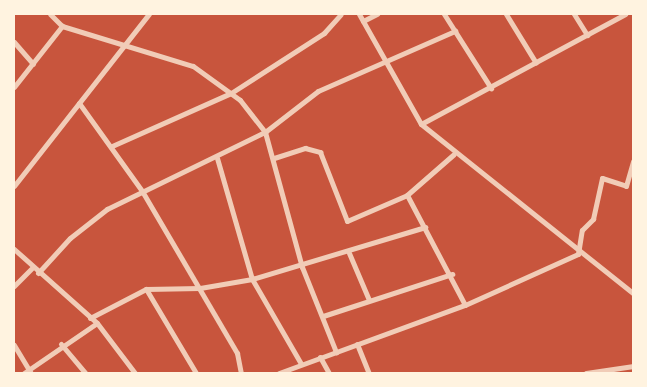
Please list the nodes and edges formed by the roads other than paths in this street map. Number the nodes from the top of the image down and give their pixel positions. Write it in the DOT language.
graph roads {
  1 [pos="50,14"];
  2 [pos="148,14"];
  3 [pos="341,14"];
  4 [pos="359,14"];
  5 [pos="377,14"];
  6 [pos="444,14"];
  7 [pos="506,14"];
  8 [pos="574,14"];
  9 [pos="625,14"];
  10 [pos="364,21"];
  11 [pos="62,26"];
  12 [pos="455,31"];
  13 [pos="587,34"];
  14 [pos="14,42"];
  15 [pos="122,44"];
  16 [pos="536,63"];
  17 [pos="33,64"];
  18 [pos="388,64"];
  19 [pos="14,87"];
  20 [pos="491,88"];
  21 [pos="231,93"];
  22 [pos="79,103"];
  23 [pos="421,124"];
  24 [pos="265,132"];
  25 [pos="112,146"];
  26 [pos="454,154"];
  27 [pos="217,158"];
  28 [pos="274,158"];
  29 [pos="633,161"];
  30 [pos="14,186"];
  31 [pos="142,190"];
  32 [pos="407,195"];
  33 [pos="424,227"];
  34 [pos="14,249"];
  35 [pos="582,250"];
  36 [pos="349,253"];
  37 [pos="302,267"];
  38 [pos="32,268"];
  39 [pos="38,273"];
  40 [pos="452,274"];
  41 [pos="252,279"];
  42 [pos="14,286"];
  43 [pos="200,288"];
  44 [pos="146,289"];
  45 [pos="633,293"];
  46 [pos="369,300"];
  47 [pos="465,305"];
  48 [pos="323,316"];
  49 [pos="90,318"];
  50 [pos="97,323"];
  51 [pos="61,344"];
  52 [pos="357,344"];
  53 [pos="14,345"];
  54 [pos="336,352"];
  55 [pos="320,357"];
  56 [pos="302,364"];
  57 [pos="633,366"];
  58 [pos="31,371"];
  59 [pos="24,373"];
  60 [pos="85,373"];
  61 [pos="135,373"];
  62 [pos="196,373"];
  63 [pos="241,373"];
  64 [pos="279,373"];
  65 [pos="329,373"];
  66 [pos="369,373"];
  67 [pos="586,373"];
  1 -- 11 [label="street"];
  2 -- 15 [label="street"];
  3 -- 21 [label="street"];
  4 -- 10 [label="street"];
  5 -- 10 [label="street"];
  6 -- 12 [label="street"];
  7 -- 16 [label="street"];
  8 -- 13 [label="street"];
  9 -- 13 [label="street"];
  10 -- 18 [label="street"];
  11 -- 15 [label="street"];
  11 -- 17 [label="street"];
  12 -- 18 [label="street"];
  12 -- 20 [label="street"];
  13 -- 16 [label="street"];
  14 -- 17 [label="street"];
  15 -- 21 [label="street"];
  15 -- 22 [label="street"];
  16 -- 20 [label="street"];
  17 -- 19 [label="street"];
  18 -- 23 [label="street"];
  18 -- 24 [label="street"];
  20 -- 23 [label="street"];
  21 -- 24 [label="street"];
  21 -- 25 [label="street"];
  22 -- 25 [label="street"];
  22 -- 30 [label="street"];
  23 -- 26 [label="street"];
  24 -- 27 [label="street"];
  24 -- 28 [label="street"];
  25 -- 31 [label="street"];
  26 -- 32 [label="street"];
  26 -- 35 [label="street"];
  27 -- 31 [label="street"];
  27 -- 41 [label="street"];
  28 -- 32 [label="street"];
  28 -- 37 [label="street"];
  29 -- 35 [label="street"];
  31 -- 39 [label="street"];
  31 -- 43 [label="street"];
  32 -- 33 [label="street"];
  33 -- 36 [label="street"];
  33 -- 40 [label="street"];
  34 -- 38 [label="street"];
  35 -- 45 [label="street"];
  35 -- 47 [label="street"];
  36 -- 37 [label="street"];
  36 -- 46 [label="street"];
  37 -- 41 [label="street"];
  37 -- 48 [label="street"];
  38 -- 39 [label="street"];
  38 -- 42 [label="street"];
  39 -- 49 [label="street"];
  40 -- 46 [label="street"];
  40 -- 47 [label="street"];
  41 -- 43 [label="street"];
  41 -- 56 [label="street"];
  43 -- 44 [label="street"];
  43 -- 63 [label="street"];
  44 -- 49 [label="street"];
  44 -- 62 [label="street"];
  46 -- 48 [label="street"];
  47 -- 52 [label="street"];
  48 -- 54 [label="street"];
  49 -- 50 [label="street"];
  50 -- 51 [label="street"];
  50 -- 61 [label="street"];
  51 -- 58 [label="street"];
  51 -- 60 [label="street"];
  52 -- 54 [label="street"];
  52 -- 66 [label="street"];
  53 -- 58 [label="street"];
  54 -- 55 [label="street"];
  55 -- 56 [label="street"];
  55 -- 65 [label="street"];
  56 -- 64 [label="street"];
  57 -- 67 [label="street"];
  58 -- 59 [label="street"];
}
